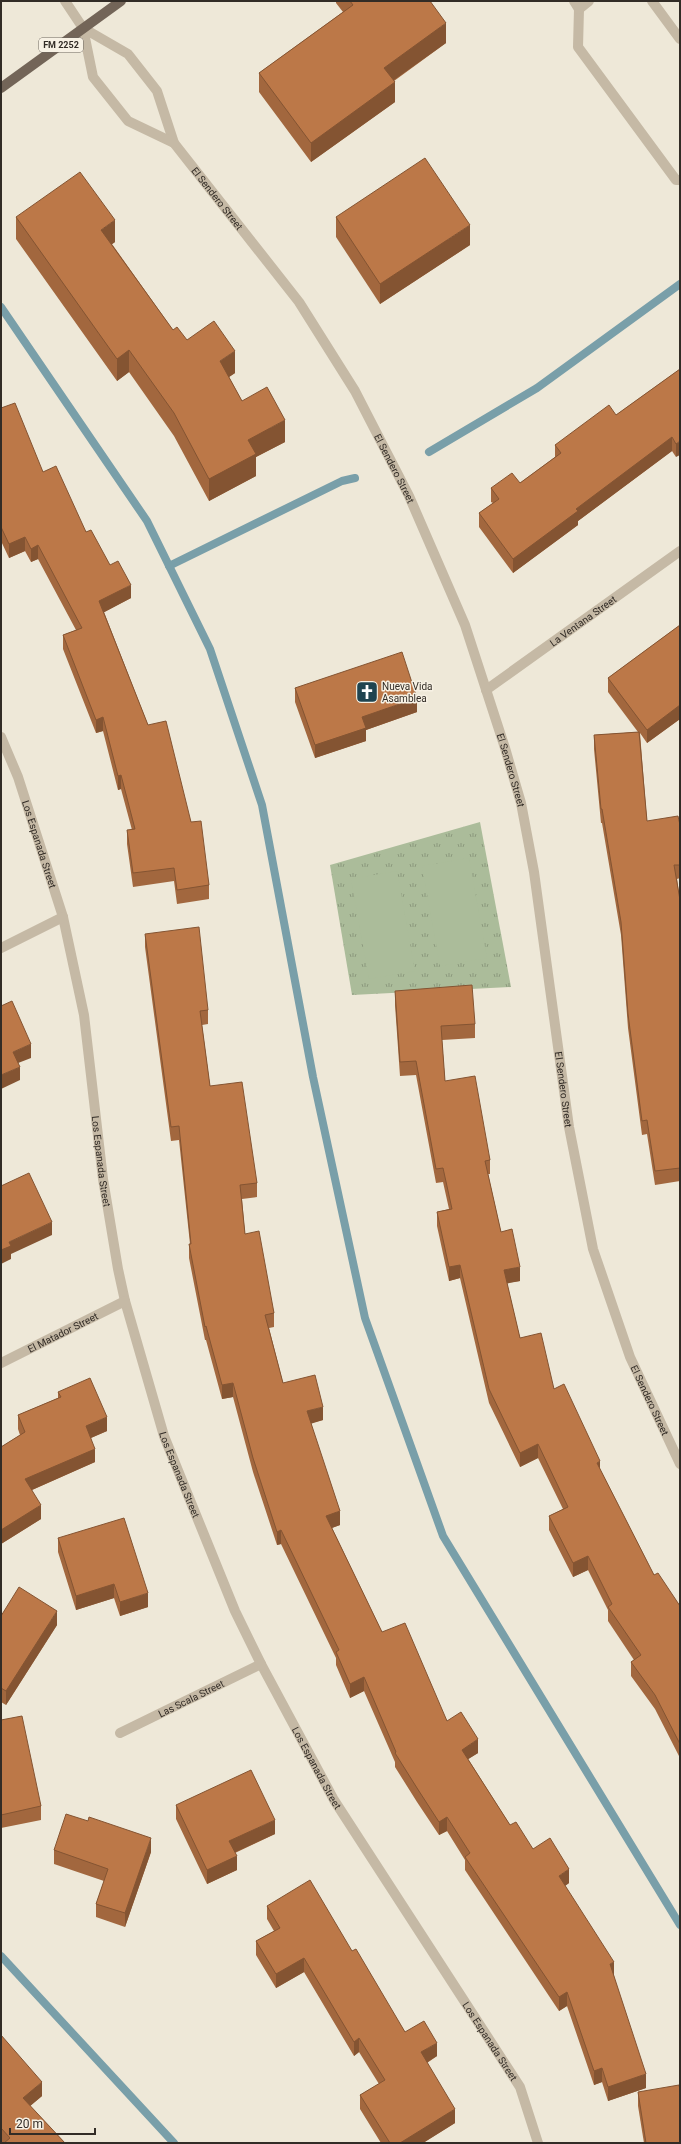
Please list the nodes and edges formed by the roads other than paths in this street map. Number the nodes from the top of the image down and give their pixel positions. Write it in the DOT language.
graph roads {
  1 [pos="65,1"];
  2 [pos="121,1"];
  3 [pos="589,1"];
  4 [pos="652,1"];
  5 [pos="577,5"];
  6 [pos="83,28"];
  7 [pos="680,39"];
  8 [pos="1,88"];
  9 [pos="174,143"];
  10 [pos="680,180"];
  11 [pos="680,551"];
  12 [pos="486,690"];
  13 [pos="1,737"];
  14 [pos="63,917"];
  15 [pos="1,948"];
  16 [pos="125,1301"];
  17 [pos="1,1363"];
  18 [pos="680,1464"];
  19 [pos="261,1664"];
  20 [pos="120,1733"];
  21 [pos="538,2143"];
  1 -- 6 [label="street"];
  2 -- 6 [label="main road, FM 2252"];
  3 -- 5 [label="street"];
  4 -- 7 [label="street"];
  5 -- 10 [label="street"];
  6 -- 8 [label="main road, FM 2252"];
  6 -- 9 [label="street, El Sendero Street"];
  6 -- 9 [label="street, El Sendero Street"];
  9 -- 12 [label="street, El Sendero Street"];
  11 -- 12 [label="street, La Ventana Street"];
  12 -- 18 [label="street, El Sendero Street"];
  13 -- 14 [label="street, Los Espanada Street"];
  14 -- 15 [label="street"];
  14 -- 16 [label="street, Los Espanada Street"];
  16 -- 17 [label="street, El Matador Street"];
  16 -- 19 [label="street, Los Espanada Street"];
  19 -- 20 [label="street, Las Scala Street"];
  19 -- 21 [label="street, Los Espanada Street"];
}
